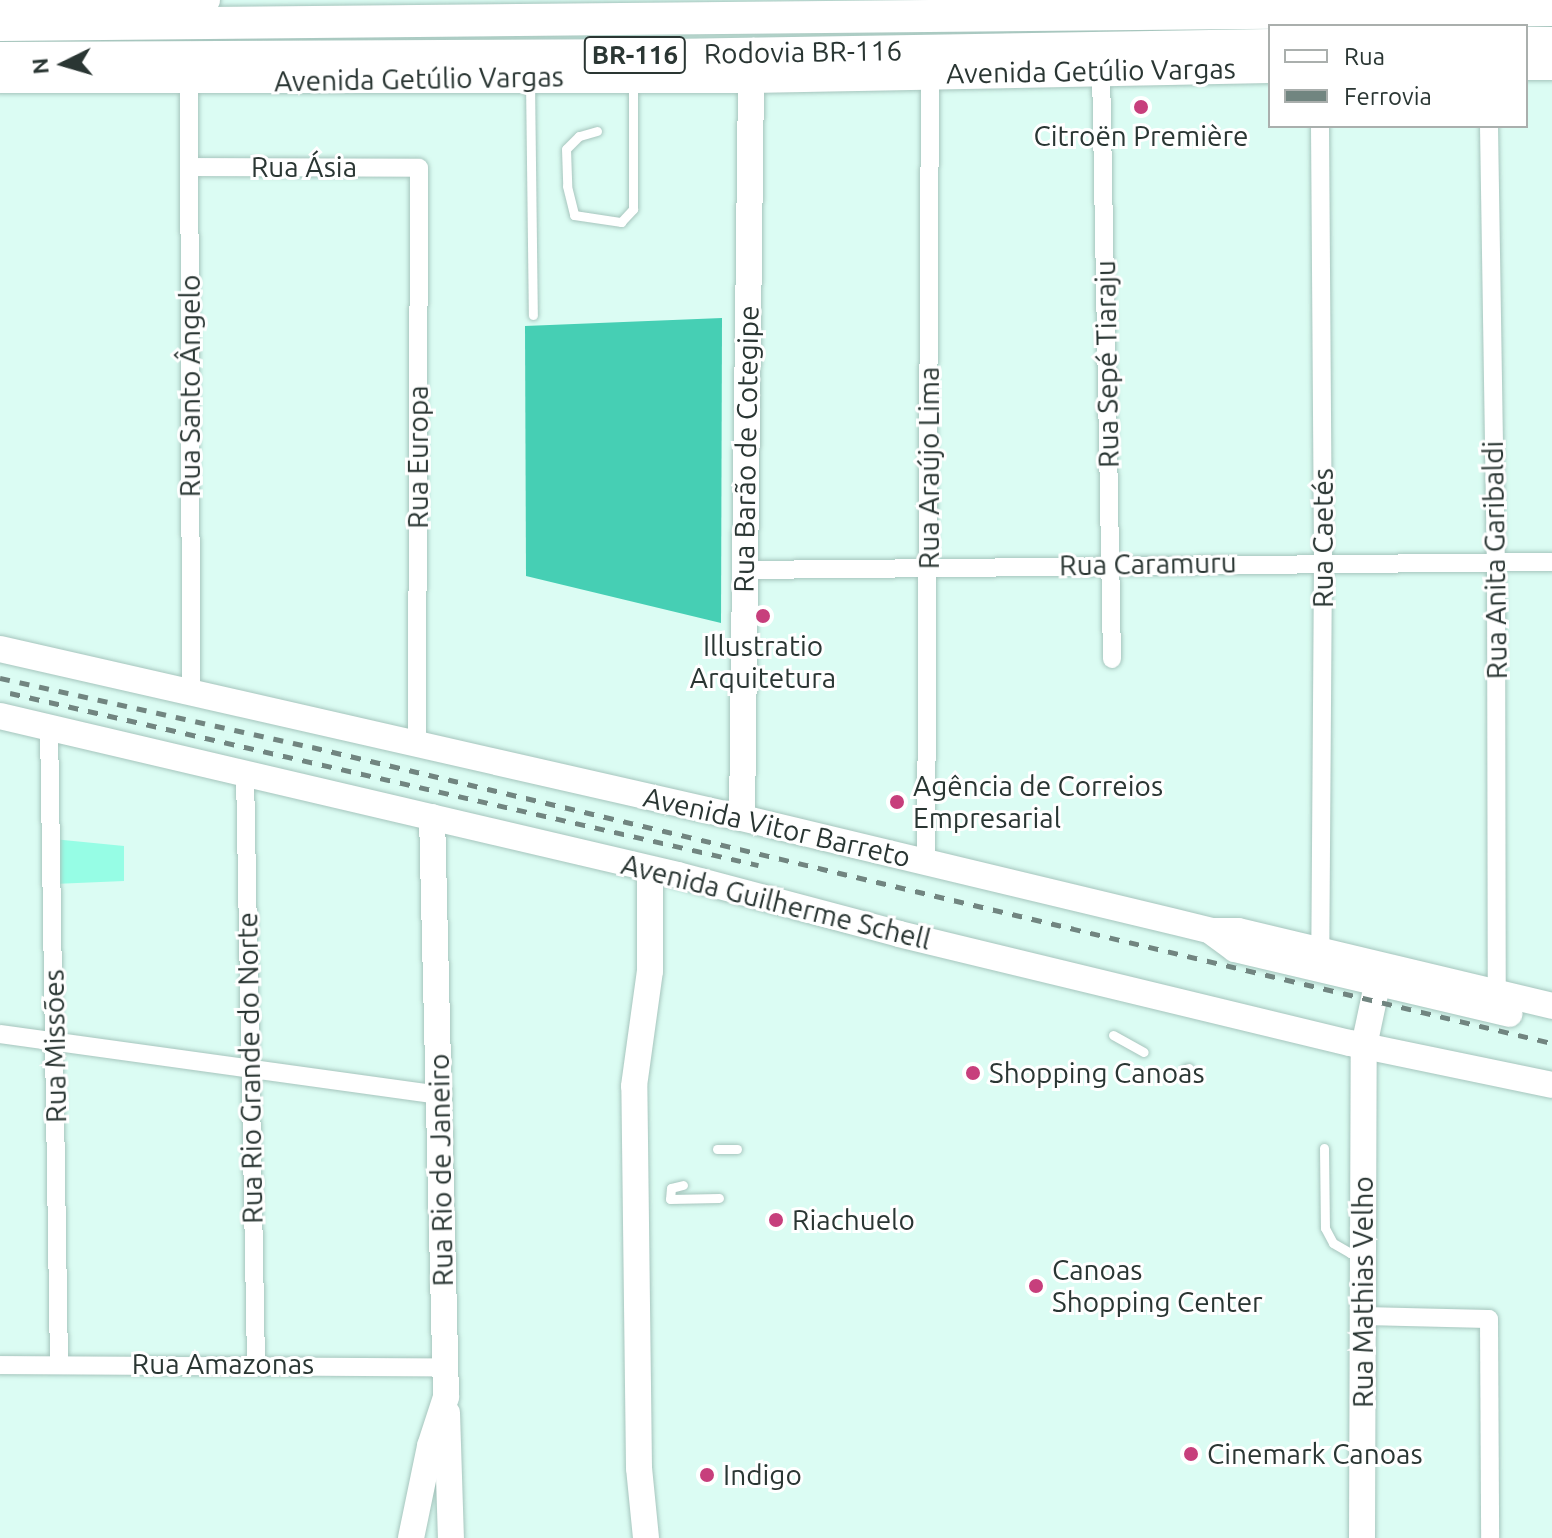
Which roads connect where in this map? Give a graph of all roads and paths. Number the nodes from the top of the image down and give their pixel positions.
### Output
1 (190, 0) edge
2 (206, 0) edge
3 (548, 0) edge
4 (0, 1) edge
5 (1552, 10) edge
6 (667, 19) junction
7 (0, 25) edge
8 (1528, 43) edge
9 (1552, 43) edge
10 (1268, 45) edge
11 (670, 55) junction
12 (0, 58) edge
13 (1528, 66) edge
14 (1552, 66) edge
15 (1268, 69) edge
16 (1101, 70) junction
17 (930, 74) junction
18 (535, 78) junction
19 (633, 78) junction
20 (0, 79) edge
21 (751, 79) junction
22 (189, 81) junction
23 (1320, 128) edge
24 (1489, 128) edge
25 (597, 131) dead end
26 (189, 167) junction
27 (419, 168) joint
28 (533, 315) dead end
29 (1496, 560) junction
30 (1323, 562) junction
31 (1552, 562) edge
32 (1111, 564) junction
33 (928, 566) junction
34 (745, 570) junction
35 (0, 649) edge
36 (1112, 659) dead end
37 (191, 691) junction
38 (0, 716) edge
39 (49, 727) junction
40 (417, 745) junction
41 (245, 773) junction
42 (432, 817) junction
43 (742, 818) junction
44 (926, 862) junction
45 (650, 869) junction
46 (1211, 931) junction
47 (1320, 949) junction
48 (1370, 983) junction
49 (1497, 993) junction
50 (1552, 1006) edge
51 (1552, 1023) edge
52 (0, 1034) edge
53 (1113, 1035) dead end
54 (55, 1042) junction
55 (1357, 1044) junction
56 (1144, 1052) dead end
57 (249, 1067) junction
58 (1552, 1085) edge
59 (440, 1095) junction
60 (1324, 1148) dead end
61 (717, 1149) dead end
62 (737, 1149) dead end
63 (683, 1185) dead end
64 (719, 1198) dead end
65 (1363, 1254) junction
66 (1363, 1316) junction
67 (256, 1363) junction
68 (59, 1364) junction
69 (0, 1365) edge
70 (445, 1367) junction
71 (446, 1397) junction
72 (450, 1493) junction
73 (414, 1528) edge
74 (451, 1538) edge
75 (646, 1538) edge
76 (1362, 1538) edge
77 (1490, 1538) edge

1 - 2 main road
1 - 4 main road
3 - 6 highway, BR-116
5 - 6 highway, Rodovia BR-116 / BR-116
6 - 7 highway, Rodovia BR-116 / BR-116
8 - 9 highway
10 - 11 highway, Rodovia BR-116 / BR-116
11 - 12 highway, Rodovia BR-116 / BR-116
11 - 18 highway, BR-116
13 - 14 main road
15 - 16 main road, Avenida Getúlio Vargas
16 - 17 main road, Avenida Getúlio Vargas
16 - 32 street, Rua Sepé Tiaraju
17 - 21 main road, Avenida Getúlio Vargas
17 - 33 street, Rua Araújo Lima
18 - 19 main road, Avenida Getúlio Vargas
18 - 22 main road, Avenida Getúlio Vargas
18 - 28 lane
19 - 21 main road, Avenida Getúlio Vargas
19 - 25 lane
20 - 22 main road, Avenida Getúlio Vargas
21 - 34 main road, Rua Barão de Cotegipe
22 - 26 street, Rua Santo Ângelo
23 - 30 street, Rua Caetés
24 - 29 street, Rua Anita Garibaldi
26 - 27 street, Rua Ásia
26 - 37 street, Rua Santo Ângelo
27 - 40 street, Rua Europa
29 - 30 street, Rua Caramuru
29 - 31 street, Rua Caramuru
29 - 49 street, Rua Anita Garibaldi
30 - 32 street, Rua Caramuru
30 - 47 street, Rua Caetés
32 - 33 street, Rua Caramuru
32 - 36 street, Rua Sepé Tiaraju
33 - 34 street, Rua Caramuru
33 - 44 street, Rua Araújo Lima
34 - 43 main road, Rua Barão de Cotegipe
35 - 37 main road, Avenida Vitor Barreto
37 - 40 main road, Avenida Vitor Barreto
38 - 39 main road, Avenida Guilherme Schell
39 - 41 main road, Avenida Guilherme Schell
39 - 54 street, Rua Missões
40 - 43 main road, Avenida Vitor Barreto
41 - 42 main road, Avenida Guilherme Schell
41 - 57 street, Rua Rio Grande do Norte
42 - 45 main road, Avenida Guilherme Schell
42 - 59 main road, Rua Rio de Janeiro
43 - 44 main road, Avenida Vitor Barreto
44 - 46 main road, Avenida Vitor Barreto
45 - 55 main road, Avenida Guilherme Schell
45 - 75 main road
46 - 47 main road, Avenida Vitor Barreto
46 - 48 main road
47 - 49 main road, Avenida Vitor Barreto
48 - 51 main road
48 - 55 main road, Rua Mathias Velho
49 - 50 main road, Avenida Vitor Barreto
52 - 54 street
53 - 56 lane
54 - 57 street
54 - 68 street, Rua Missões
55 - 58 main road, Avenida Guilherme Schell
55 - 65 main road, Rua Mathias Velho
57 - 59 street
57 - 67 street, Rua Rio Grande do Norte
59 - 70 main road, Rua Rio de Janeiro
60 - 65 lane
61 - 62 lane
63 - 64 lane
65 - 66 main road, Rua Mathias Velho
66 - 76 main road, Rua Mathias Velho
66 - 77 street
67 - 68 street, Rua Amazonas
67 - 70 street, Rua Amazonas
68 - 69 street, Rua Amazonas
70 - 71 main road, Rua Rio de Janeiro
71 - 72 main road
71 - 73 main road, Rua Rio de Janeiro
72 - 73 main road, Rua Rio de Janeiro
72 - 74 main road

